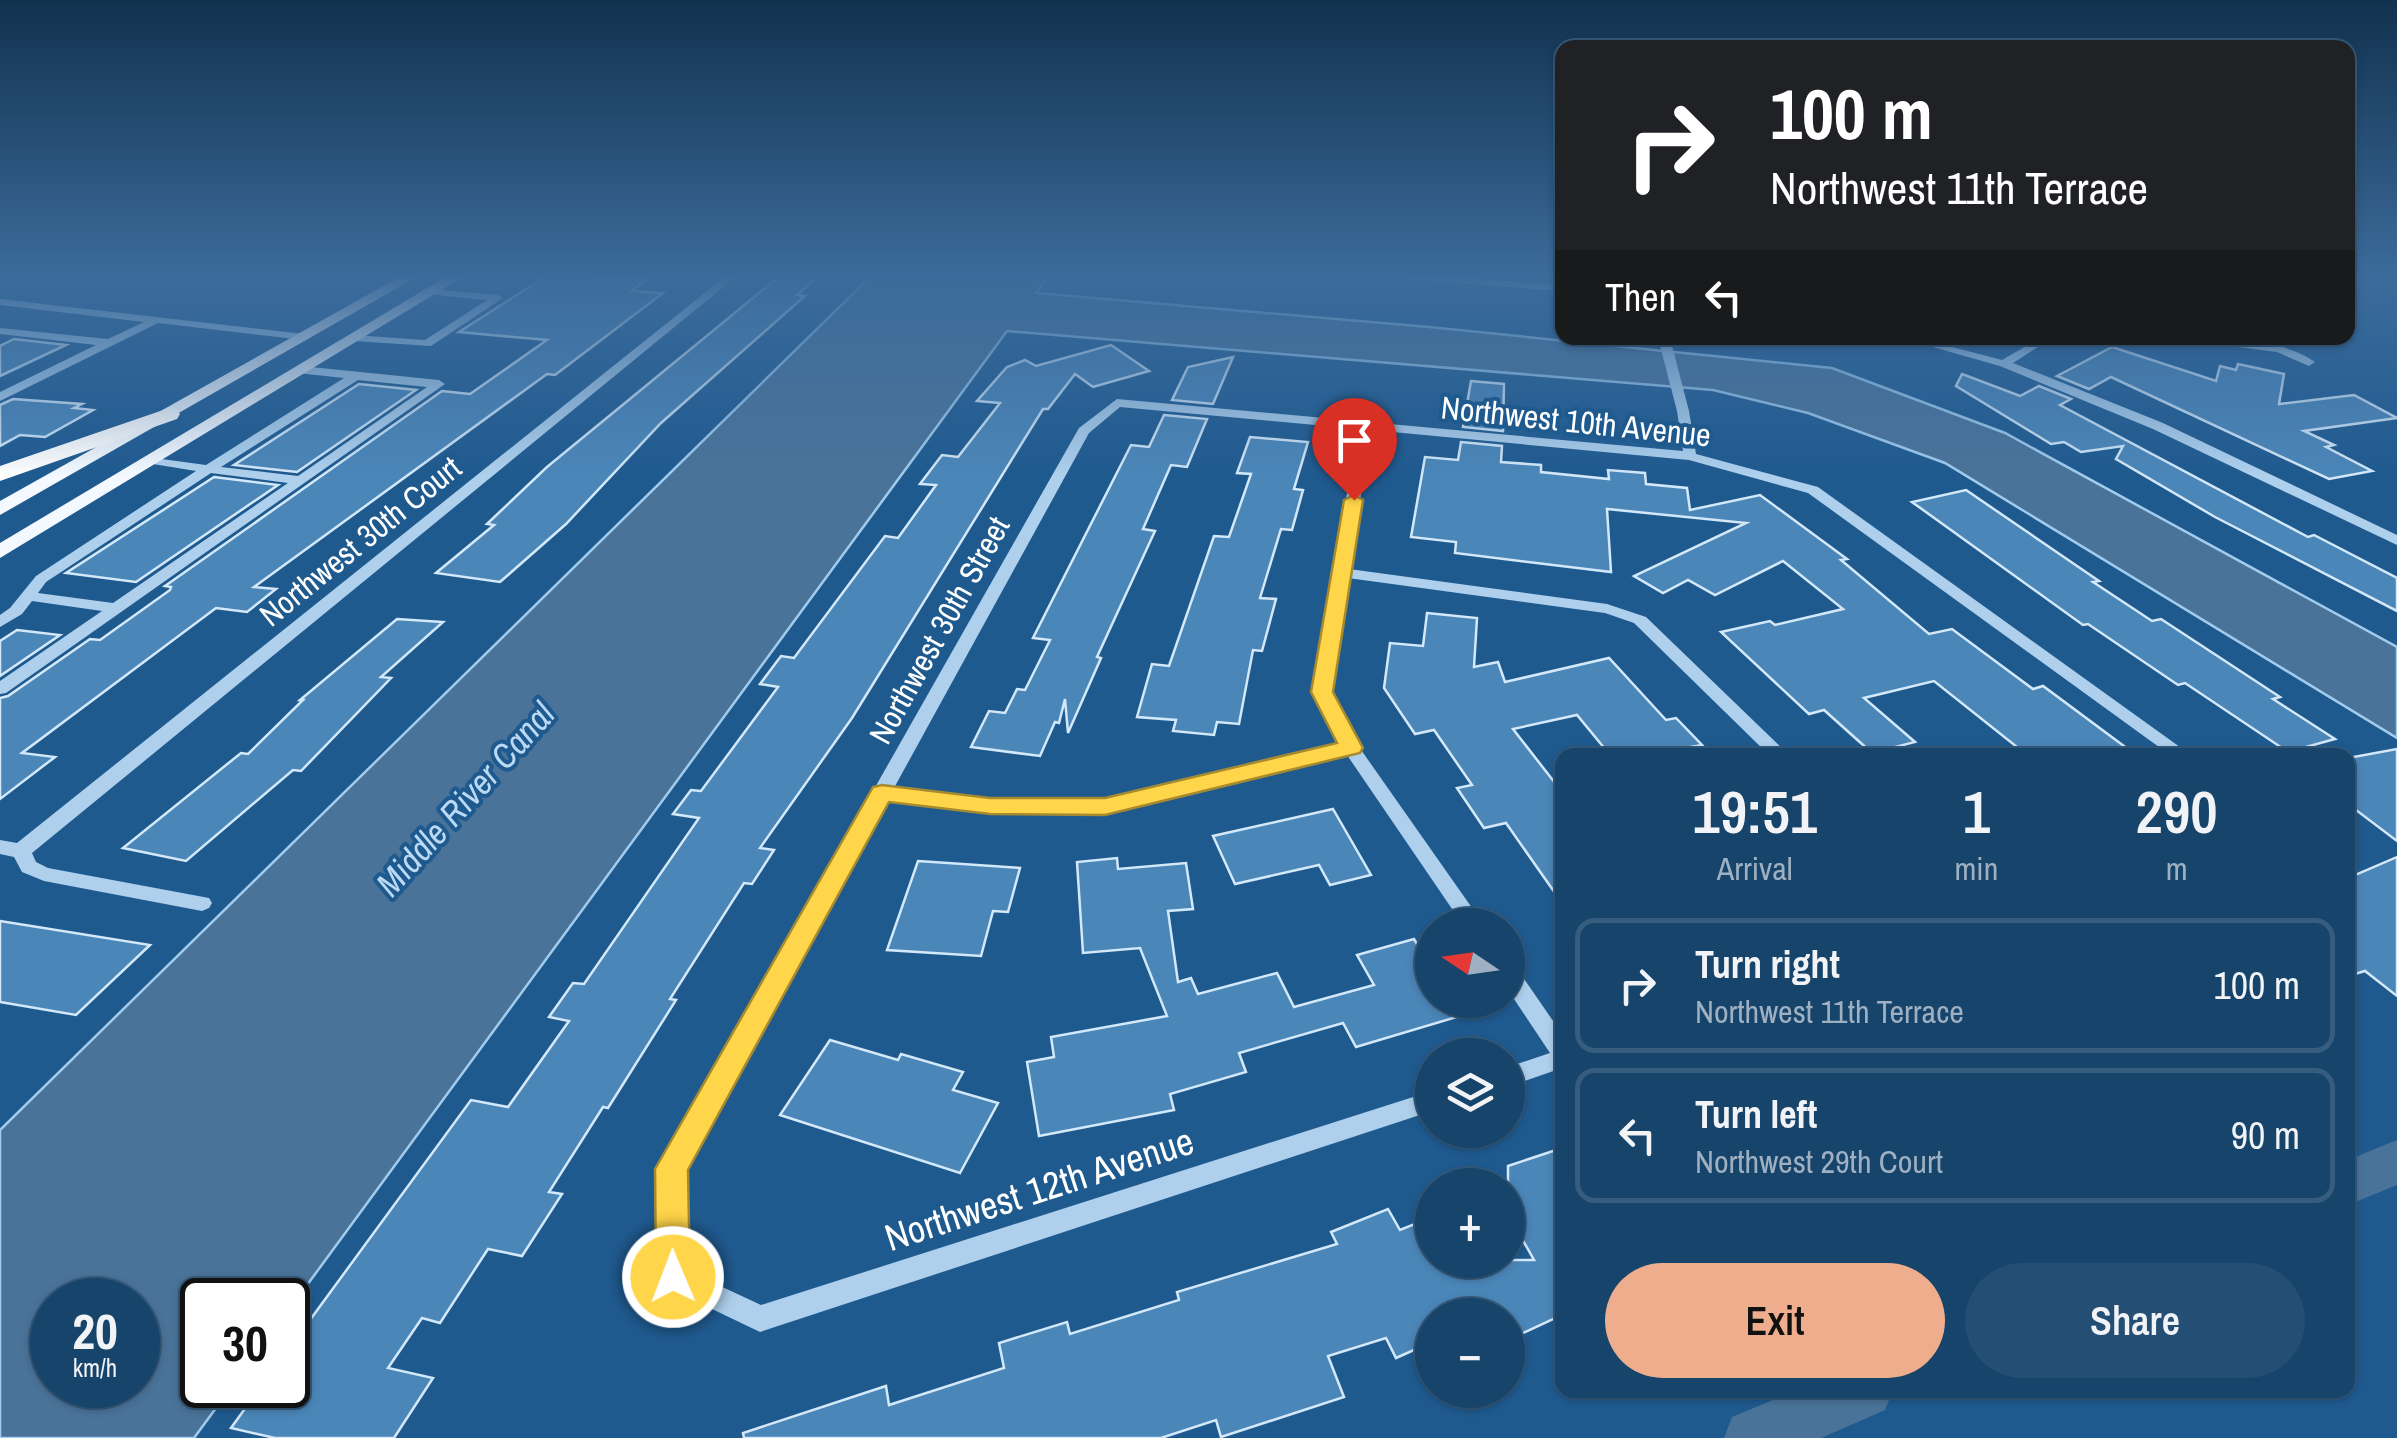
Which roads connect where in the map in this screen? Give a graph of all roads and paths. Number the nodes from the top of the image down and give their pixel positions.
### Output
1 (101, 342) edge
2 (295, 342) edge
3 (312, 342) edge
4 (347, 342) edge
5 (404, 342) edge
6 (430, 342) edge
7 (649, 342) edge
8 (110, 343) joint
9 (1666, 345) edge
10 (1933, 345) edge
11 (2035, 345) edge
12 (2247, 345) edge
13 (2309, 362) dead end
14 (2004, 364) junction
15 (301, 370) junction
16 (356, 376) junction
17 (0, 397) edge
18 (1117, 403) joint
19 (169, 414) junction
20 (1365, 426) junction
21 (1690, 456) junction
22 (152, 460) junction
23 (208, 469) junction
24 (0, 474) edge
25 (301, 480) junction
26 (0, 508) edge
27 (2397, 541) edge
28 (0, 552) edge
29 (1342, 574) junction
30 (29, 596) junction
31 (116, 608) junction
32 (0, 622) edge
33 (0, 689) edge
34 (1351, 748) junction
35 (1773, 748) edge
36 (2172, 748) edge
37 (882, 793) junction
38 (11, 849) edge
39 (202, 903) dead end
40 (1462, 908) edge
41 (1525, 999) edge
42 (1555, 1045) edge
43 (1555, 1059) edge
44 (1525, 1070) edge
45 (1415, 1107) edge
46 (673, 1277) joint

1 - 8 street
2 - 19 main road
3 - 15 main road
4 - 15 main road
5 - 6 street
7 - 38 street, Northwest 30th Court
8 - 17 street
9 - 21 street
10 - 14 street
11 - 14 street
12 - 13 street
14 - 27 street
15 - 16 street
15 - 22 main road
16 - 23 street
16 - 25 street
18 - 20 street, Northwest 10th Avenue
18 - 37 street, Northwest 30th Street
19 - 24 highway
19 - 26 main road
20 - 21 street, Northwest 10th Avenue
20 - 29 street
21 - 36 street, Northwest 10th Avenue
22 - 23 street
22 - 28 main road
23 - 25 street
23 - 30 street
25 - 31 street
29 - 34 street
29 - 35 street
30 - 31 street
30 - 32 street
31 - 33 street
34 - 37 street
34 - 40 street
37 - 46 street, Northwest 30th Street
38 - 39 street
41 - 42 street
43 - 44 street
45 - 46 street, Northwest 12th Avenue

